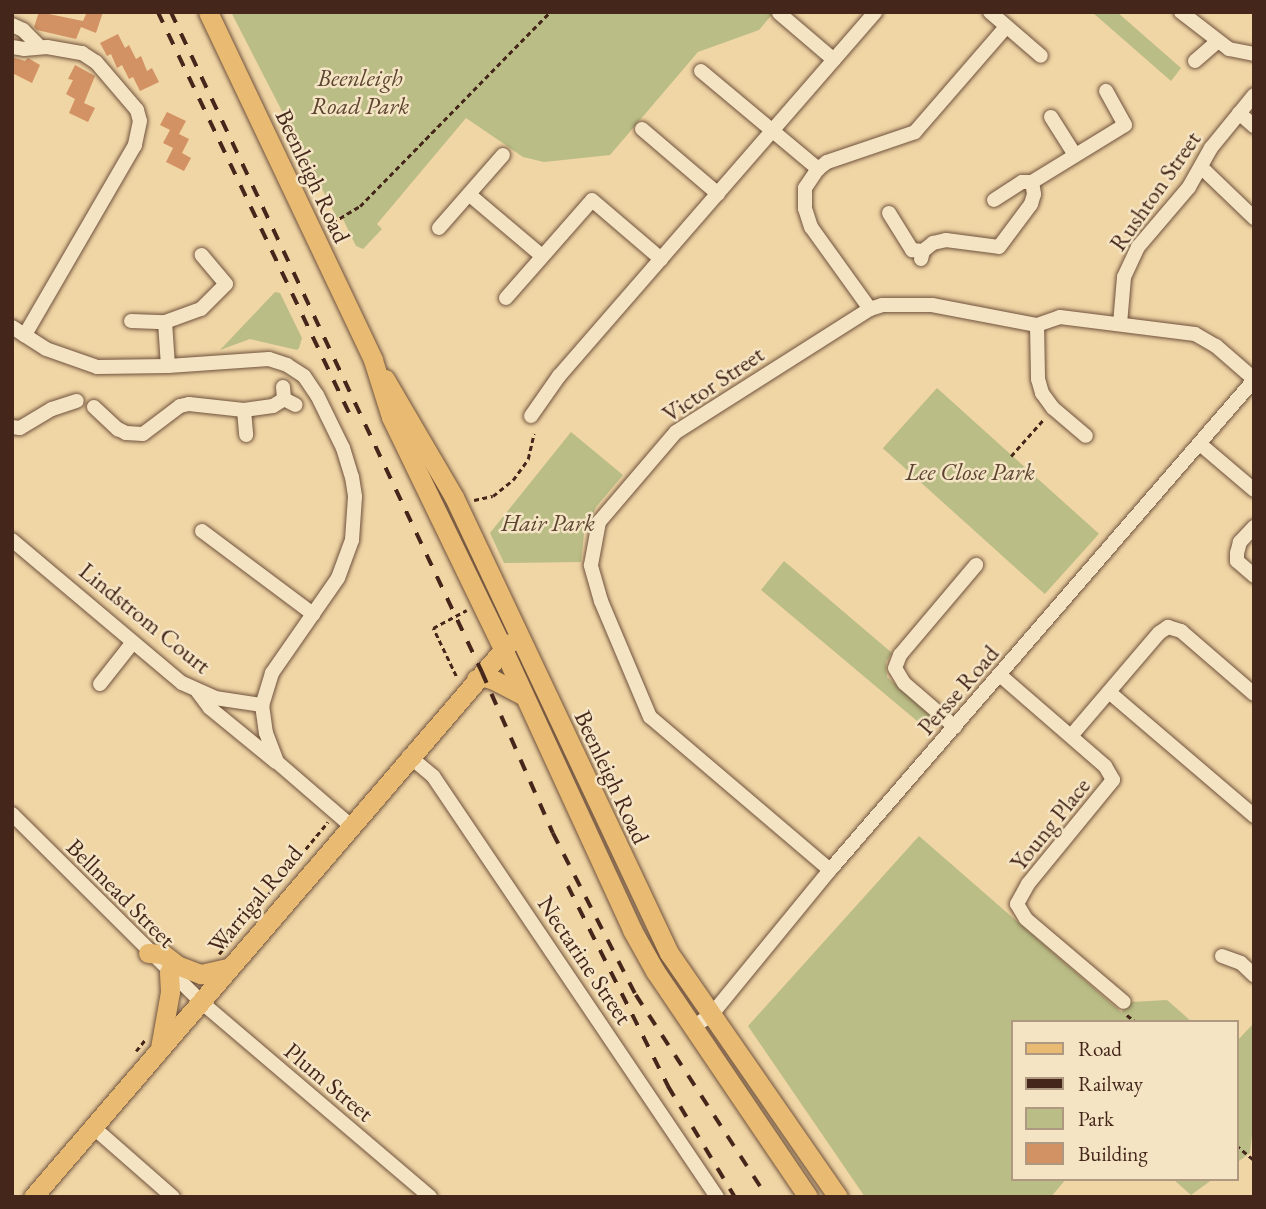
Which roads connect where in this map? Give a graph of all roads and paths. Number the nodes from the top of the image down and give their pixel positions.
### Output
1 (208, 12) edge
2 (551, 12) edge
3 (875, 12) edge
4 (990, 12) edge
5 (1181, 12) edge
6 (779, 13) edge
7 (12, 25) edge
8 (1006, 27) junction
9 (1217, 41) junction
10 (12, 47) edge
11 (40, 47) junction
12 (1254, 54) edge
13 (1041, 56) dead end
14 (834, 60) junction
15 (1195, 61) dead end
16 (701, 71) dead end
17 (1106, 91) dead end
18 (1254, 95) edge
19 (1239, 113) junction
20 (1051, 117) dead end
21 (1254, 125) edge
22 (642, 129) dead end
23 (773, 131) junction
24 (503, 155) dead end
25 (1075, 155) junction
26 (1201, 167) junction
27 (818, 169) junction
28 (1032, 182) junction
29 (718, 194) junction
30 (471, 196) junction
31 (994, 200) dead end
32 (889, 213) dead end
33 (1254, 218) edge
34 (338, 220) dead end
35 (439, 228) dead end
36 (202, 255) dead end
37 (542, 256) junction
38 (662, 259) junction
39 (506, 298) dead end
40 (870, 309) junction
41 (131, 321) dead end
42 (165, 322) junction
43 (1120, 324) junction
44 (1037, 325) junction
45 (12, 327) edge
46 (25, 335) junction
47 (373, 360) junction
48 (168, 366) junction
49 (1254, 379) edge
50 (288, 397) dead end
51 (77, 401) dead end
52 (94, 407) dead end
53 (1053, 408) junction
54 (244, 410) junction
55 (531, 416) dead end
56 (12, 427) edge
57 (534, 434) dead end
58 (246, 435) dead end
59 (1086, 436) dead end
60 (1200, 444) junction
61 (1011, 456) dead end
62 (1254, 490) edge
63 (470, 501) dead end
64 (1254, 527) edge
65 (202, 531) dead end
66 (12, 540) edge
67 (976, 565) dead end
68 (1254, 576) edge
69 (468, 610) dead end
70 (313, 614) junction
71 (517, 635) junction
72 (133, 642) junction
73 (503, 649) junction
74 (1001, 676) junction
75 (466, 678) junction
76 (100, 684) dead end
77 (198, 692) junction
78 (1109, 692) junction
79 (1254, 694) edge
80 (524, 696) junction
81 (262, 705) junction
82 (955, 727) junction
83 (1071, 736) junction
84 (409, 755) junction
85 (277, 762) junction
86 (12, 814) edge
87 (1254, 816) edge
88 (328, 822) dead end
89 (350, 825) junction
90 (830, 870) junction
91 (148, 953) junction
92 (1222, 956) dead end
93 (219, 966) junction
94 (169, 972) junction
95 (1254, 975) edge
96 (200, 1001) junction
97 (1124, 1002) dead end
98 (712, 1014) junction
99 (693, 1027) junction
100 (155, 1041) junction
101 (130, 1058) dead end
102 (93, 1127) junction
103 (1238, 1147) edge
104 (1254, 1160) edge
105 (33, 1197) edge
106 (173, 1197) edge
107 (430, 1197) edge
108 (717, 1197) edge
109 (808, 1197) edge
110 (838, 1197) edge

1 - 47 main road, Beenleigh Road
2 - 34 path
3 - 14 street
4 - 8 street
5 - 9 street
6 - 14 street
7 - 11 street
8 - 13 street
8 - 27 street
9 - 12 street
9 - 15 street
10 - 11 street
11 - 46 street
14 - 23 street
16 - 23 street
17 - 25 street
18 - 19 street, Rushton Street
19 - 21 street
19 - 26 street, Rushton Street
20 - 25 street
22 - 29 street
23 - 27 street
23 - 29 street
24 - 30 street
25 - 28 street
26 - 33 street
26 - 43 street, Rushton Street
27 - 40 street
28 - 31 street
28 - 32 street
29 - 38 street
30 - 35 street
30 - 37 street
36 - 42 street
37 - 38 street
37 - 39 street
38 - 55 street
40 - 44 street, Victor Street
40 - 90 street, Victor Street
41 - 42 street
42 - 48 street
43 - 44 street, Victor Street
43 - 49 street, Victor Street
44 - 53 street
45 - 46 street
46 - 48 street
47 - 71 main road, Beenleigh Road
47 - 73 main road, Beenleigh Road
48 - 70 street
49 - 60 street, Persse Road
50 - 54 street
51 - 56 street
52 - 54 street
53 - 59 street
53 - 61 path
54 - 58 street
57 - 63 path
60 - 62 street
60 - 74 street, Persse Road
64 - 68 street
65 - 70 street
66 - 72 street, Lindstrom Court
67 - 82 street
69 - 75 path
70 - 81 street
71 - 73 main road, Warrigal Road
71 - 98 main road, Beenleigh Road
72 - 76 street
72 - 77 street, Lindstrom Court
73 - 75 main road, Warrigal Road
73 - 80 main road, Beenleigh Road
74 - 82 street, Persse Road
74 - 83 street, Young Place
75 - 80 main road
75 - 84 main road, Warrigal Road
77 - 81 street, Lindstrom Court
77 - 85 street
78 - 79 street
78 - 83 street
78 - 87 street
80 - 99 main road, Beenleigh Road
81 - 85 street
82 - 90 street, Persse Road
83 - 97 street, Young Place
84 - 89 main road, Warrigal Road
84 - 108 street, Nectarine Street
85 - 89 street
86 - 91 street, Bellmead Street
88 - 93 path
89 - 93 main road, Warrigal Road
90 - 98 street, Persse Road
91 - 93 main road
91 - 94 street, Bellmead Street
92 - 95 street
93 - 96 main road, Warrigal Road
94 - 96 street, Bellmead Street
94 - 100 main road
96 - 100 main road, Warrigal Road
96 - 107 street, Plum Street
98 - 99 street, Persse Road
98 - 110 main road, Beenleigh Road
99 - 109 main road, Beenleigh Road
100 - 101 path
100 - 102 main road, Warrigal Road
102 - 105 main road, Warrigal Road
102 - 106 street
103 - 104 path

